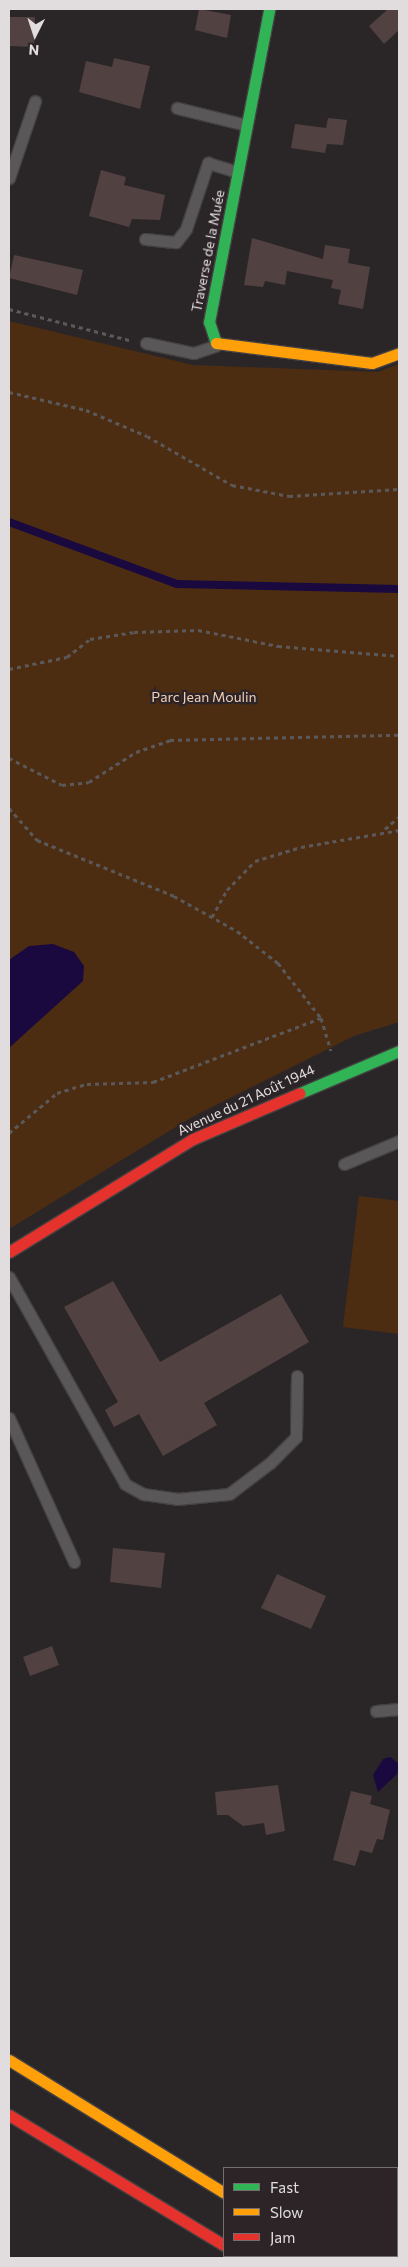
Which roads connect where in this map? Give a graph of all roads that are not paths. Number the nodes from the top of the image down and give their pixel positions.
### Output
1 (268, 9) edge
2 (35, 101) dead end
3 (177, 108) dead end
4 (246, 125) junction
5 (238, 172) junction
6 (9, 178) edge
7 (145, 239) dead end
8 (146, 343) road end
9 (217, 345) junction
10 (399, 353) edge
11 (399, 1051) edge
12 (399, 1141) edge
13 (344, 1164) dead end
14 (9, 1252) edge
15 (9, 1277) edge
16 (297, 1376) dead end
17 (9, 1418) edge
18 (74, 1562) dead end
19 (399, 1709) edge
20 (376, 1711) dead end
21 (9, 2060) edge
22 (9, 2115) edge
23 (223, 2192) edge
24 (223, 2245) edge

1 - 4 main road, Traverse de la Muée
2 - 6 lane
3 - 4 lane
4 - 5 main road, Traverse de la Muée
5 - 7 lane
5 - 9 main road, Traverse de la Muée
8 - 9 lane
9 - 10 main road
11 - 14 main road, Avenue du 21 Août 1944
12 - 13 lane
15 - 16 lane
17 - 18 lane
19 - 20 lane
21 - 23 main road
22 - 24 main road

